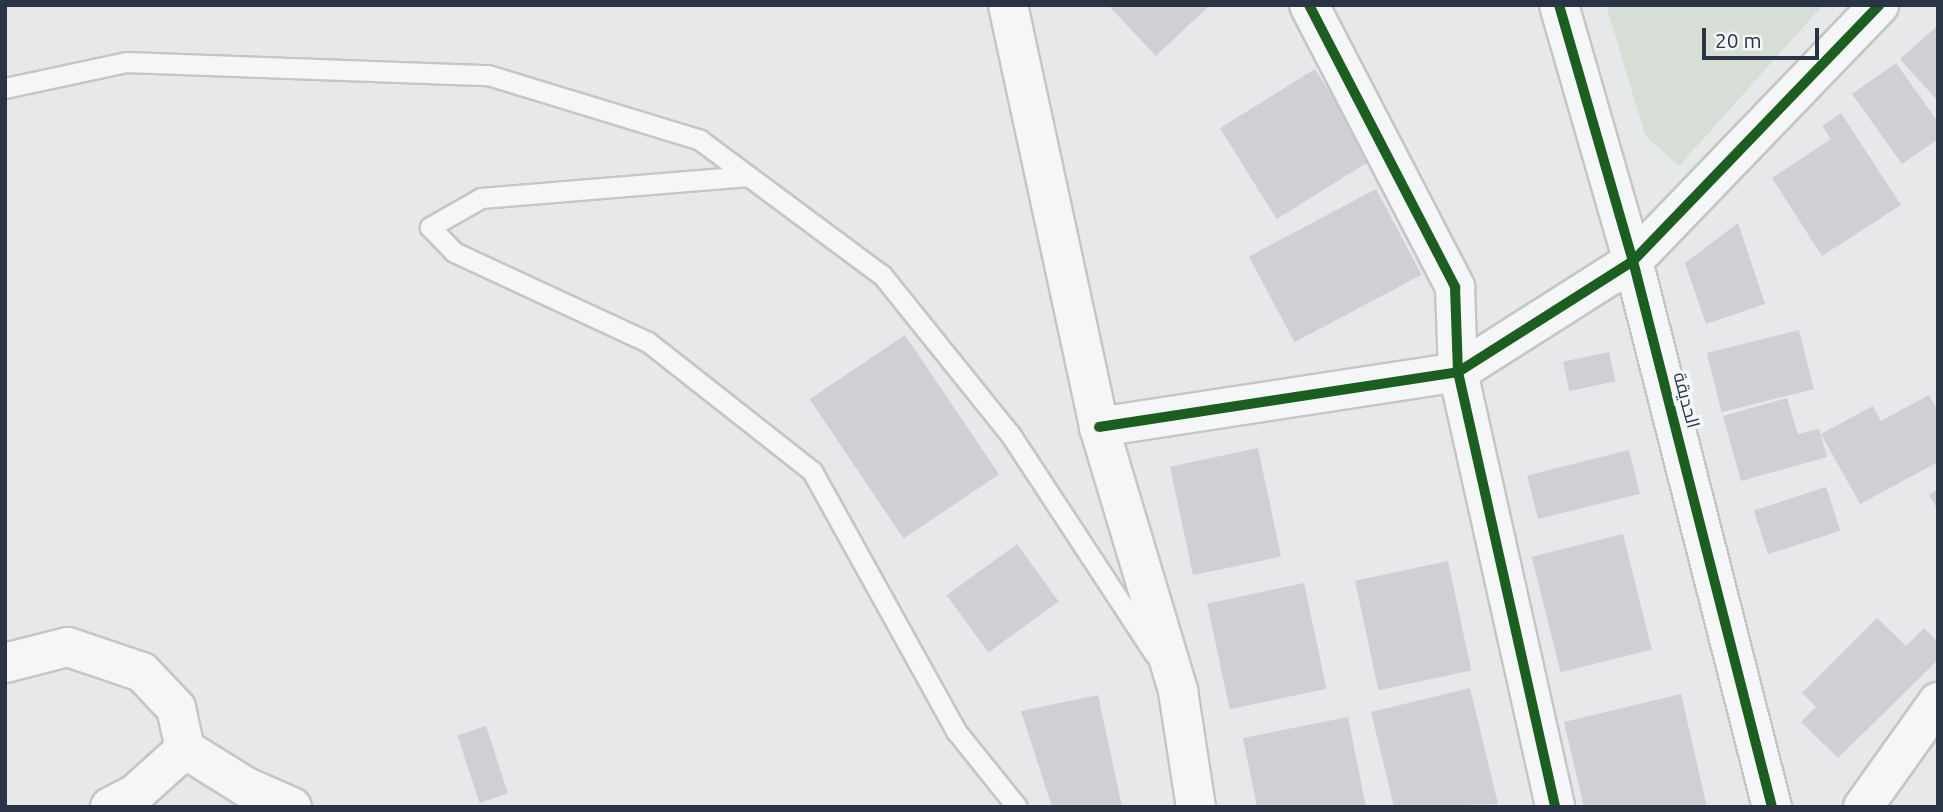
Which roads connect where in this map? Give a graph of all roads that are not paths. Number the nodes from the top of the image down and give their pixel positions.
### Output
1 (1008, 5) edge
2 (1309, 5) edge
3 (1559, 5) edge
4 (1879, 5) edge
5 (5, 88) edge
6 (748, 176) junction
7 (1633, 261) junction
8 (1458, 372) junction
9 (1099, 427) junction
10 (5, 663) edge
11 (1178, 691) junction
12 (1938, 702) edge
13 (185, 749) junction
14 (110, 807) edge
15 (292, 807) edge
16 (1017, 807) edge
17 (1196, 807) edge
18 (1555, 807) edge
19 (1772, 807) edge
20 (1863, 807) edge

1 - 9 street
2 - 8 street
3 - 7 street, الحديقة
4 - 7 street
5 - 6 lane
6 - 11 lane
6 - 16 lane
7 - 8 street
7 - 19 street, الحديقة
8 - 9 street
8 - 18 street
9 - 11 street
10 - 13 street
11 - 17 street
12 - 20 street
13 - 14 street
13 - 15 street

